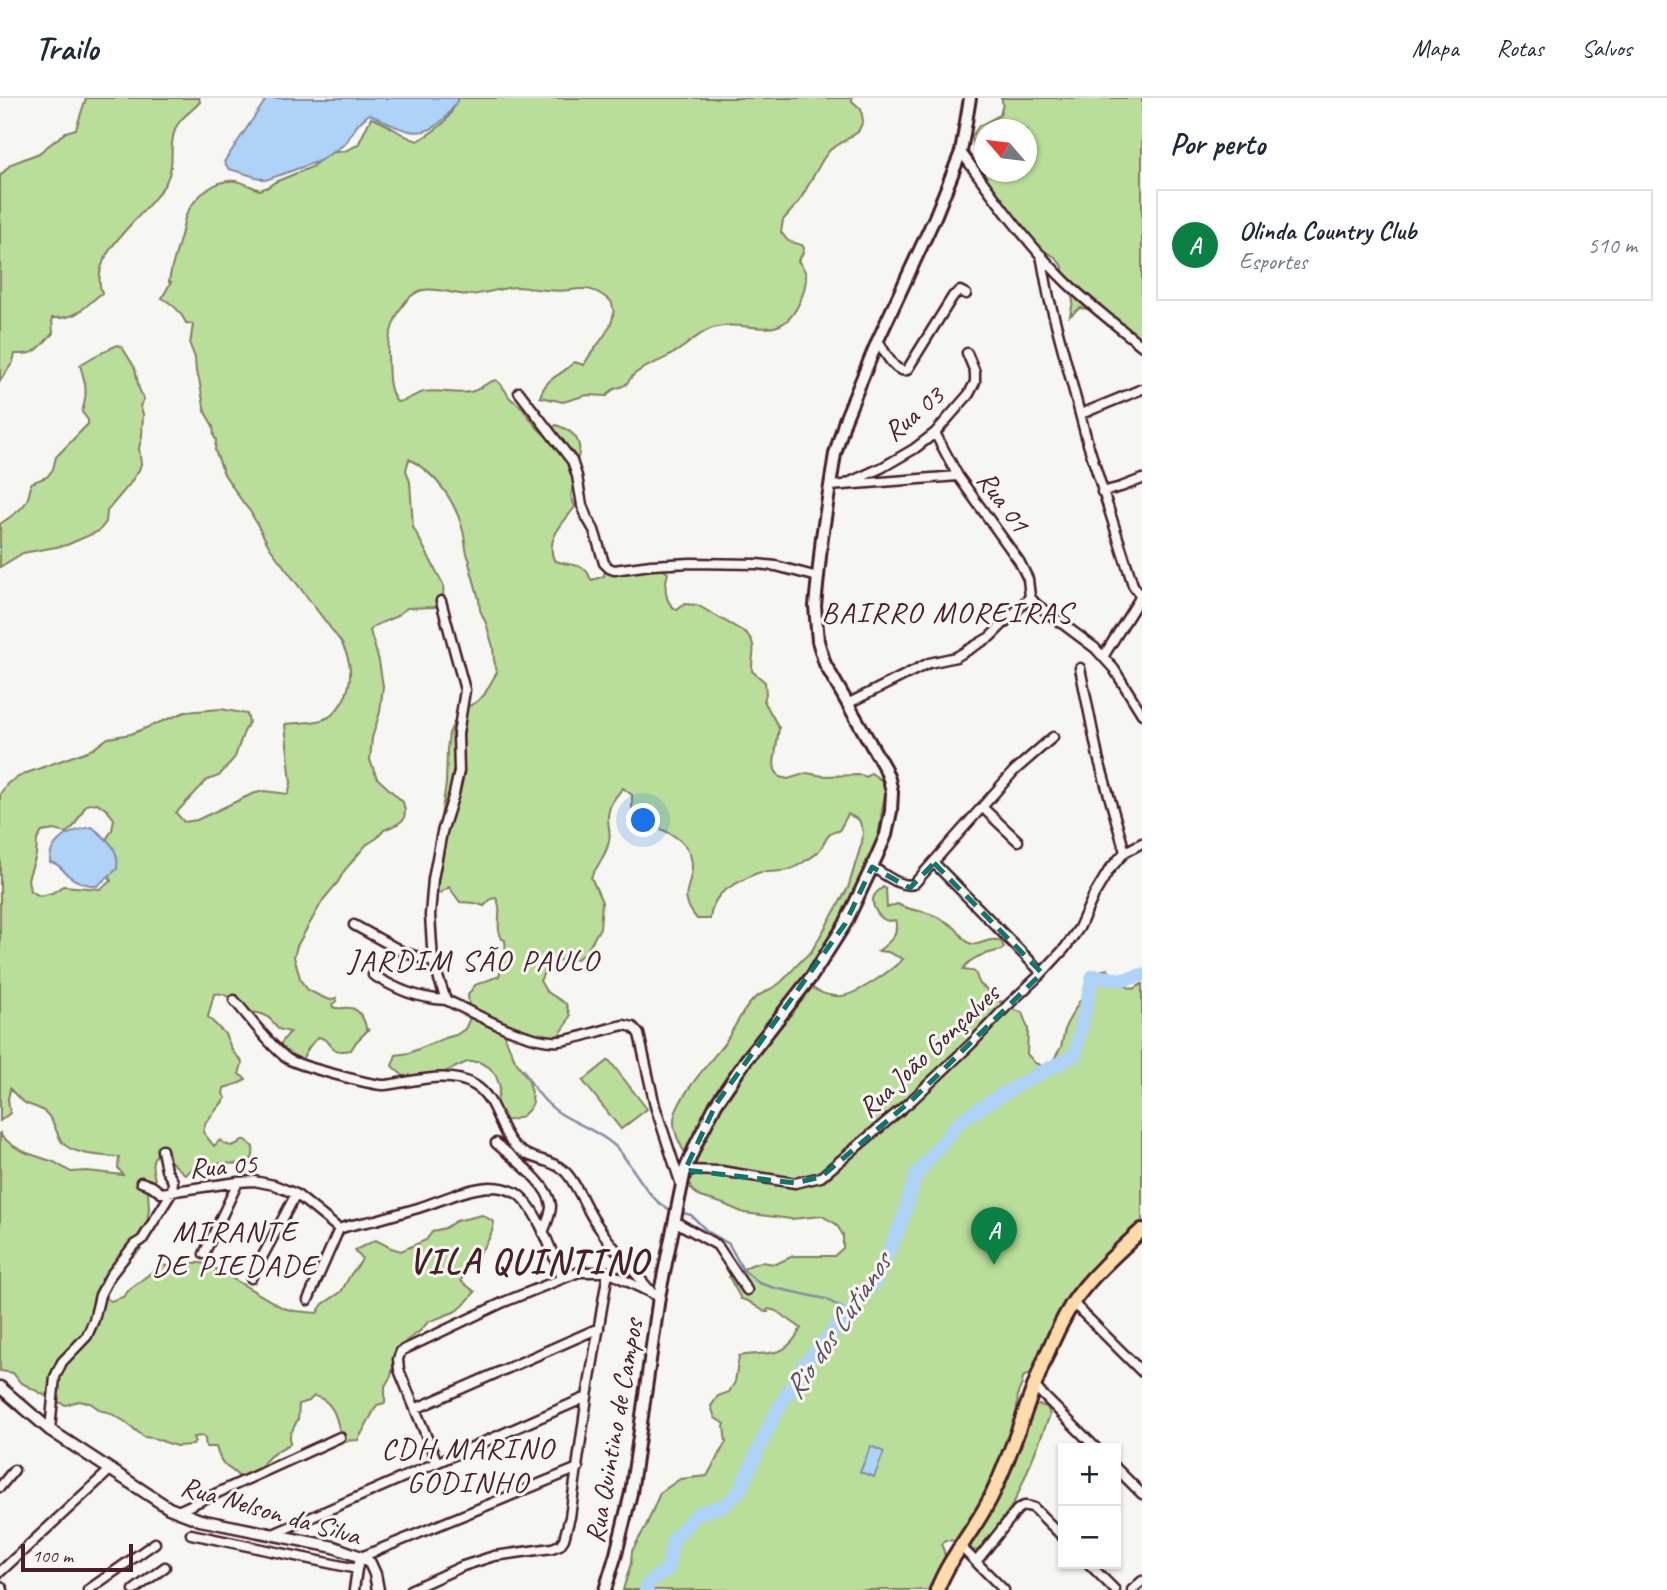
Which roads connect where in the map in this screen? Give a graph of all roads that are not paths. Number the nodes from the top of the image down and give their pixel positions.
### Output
1 (970, 98) edge
2 (961, 152) junction
3 (1041, 255) junction
4 (966, 295) dead end
5 (878, 340) junction
6 (1142, 346) edge
7 (967, 353) dead end
8 (1142, 389) edge
9 (519, 392) dead end
10 (1081, 414) junction
11 (934, 433) junction
12 (958, 477) junction
13 (1142, 479) edge
14 (846, 484) junction
15 (830, 486) junction
16 (1102, 492) junction
17 (818, 577) junction
18 (1030, 597) junction
19 (1141, 597) edge
20 (441, 601) dead end
21 (1103, 657) junction
22 (1080, 668) dead end
23 (848, 704) junction
24 (1142, 715) edge
25 (1053, 737) dead end
26 (982, 807) junction
27 (1018, 841) dead end
28 (1142, 844) edge
29 (1125, 852) junction
30 (934, 863) junction
31 (873, 867) junction
32 (354, 925) dead end
33 (433, 962) junction
34 (1042, 973) junction
35 (373, 975) dead end
36 (234, 1000) dead end
37 (446, 1000) junction
38 (496, 1143) dead end
39 (162, 1150) dead end
40 (685, 1170) junction
41 (141, 1182) dead end
42 (238, 1182) junction
43 (681, 1185) junction
44 (172, 1192) junction
45 (296, 1195) junction
46 (674, 1220) junction
47 (339, 1229) junction
48 (1142, 1230) edge
49 (543, 1233) junction
50 (204, 1254) dead end
51 (608, 1272) junction
52 (251, 1278) dead end
53 (562, 1278) junction
54 (747, 1290) dead end
55 (656, 1295) junction
56 (308, 1300) dead end
57 (1073, 1303) junction
58 (598, 1328) junction
59 (1142, 1373) edge
60 (0, 1387) edge
61 (1035, 1387) junction
62 (587, 1397) junction
63 (415, 1409) junction
64 (50, 1430) junction
65 (340, 1437) dead end
66 (1091, 1443) edge
67 (437, 1462) junction
68 (578, 1468) junction
69 (14, 1470) dead end
70 (110, 1470) junction
71 (1121, 1473) edge
72 (0, 1487) edge
73 (1142, 1494) edge
74 (178, 1511) junction
75 (1058, 1533) edge
76 (191, 1534) dead end
77 (271, 1535) junction
78 (155, 1543) dead end
79 (960, 1546) junction
80 (362, 1557) junction
81 (976, 1562) junction
82 (166, 1567) dead end
83 (357, 1569) junction
84 (1094, 1569) edge
85 (0, 1572) edge
86 (1142, 1581) edge
87 (88, 1590) edge
88 (134, 1590) edge
89 (354, 1590) edge
90 (378, 1590) edge
91 (410, 1590) edge
92 (605, 1590) edge
93 (937, 1590) edge
94 (1004, 1590) edge
95 (1115, 1590) edge
96 (1132, 1590) edge

1 - 2 main road, Rua Quintino de Campos
2 - 3 street
2 - 5 main road, Rua Quintino de Campos
3 - 6 street
3 - 10 street
4 - 5 street
5 - 15 main road, Rua Quintino de Campos
7 - 11 street, Rua 03
8 - 10 street
9 - 17 street
10 - 16 street
11 - 12 street, Rua 01
11 - 14 street, Rua 03
12 - 14 street
12 - 18 street, Rua 01
13 - 16 street
14 - 15 street
15 - 17 main road, Rua Quintino de Campos
16 - 19 street
17 - 23 main road, Rua Quintino de Campos
18 - 21 street
18 - 23 street
19 - 21 street
20 - 33 street
21 - 24 street
22 - 29 street
23 - 31 main road, Rua Quintino de Campos
25 - 26 street
26 - 27 street
26 - 30 street
28 - 29 street, Rua João Gonçalves
29 - 34 street, Rua João Gonçalves
30 - 31 street
30 - 34 street
31 - 40 main road, Rua Quintino de Campos
32 - 33 street
33 - 37 street
34 - 40 street, Rua João Gonçalves
35 - 37 street
36 - 55 street
37 - 43 street
38 - 49 street
39 - 44 street
40 - 43 main road, Rua Quintino de Campos
41 - 44 street, Rua 05
42 - 44 street, Rua 05
42 - 45 street, Rua 05
42 - 50 street
43 - 46 main road, Rua Quintino de Campos
44 - 64 street
45 - 47 street, Rua 05
45 - 52 street
46 - 54 street
46 - 55 main road, Rua Quintino de Campos
47 - 49 street
47 - 56 street
48 - 57 main road
49 - 53 street
51 - 53 street
51 - 55 street
51 - 58 street
53 - 63 street
55 - 92 main road, Rua Quintino de Campos
57 - 59 street
57 - 61 main road
58 - 62 street
58 - 63 street
60 - 64 street, Rua Nelson da Silva
61 - 66 street
61 - 79 main road
62 - 67 street
62 - 68 street
63 - 67 street
64 - 70 street, Rua Nelson da Silva
65 - 74 street
67 - 77 street
68 - 80 street
68 - 91 street
69 - 72 street
70 - 74 street, Rua Nelson da Silva
70 - 85 street
71 - 73 street
74 - 77 street, Rua Nelson da Silva
75 - 81 street
76 - 83 street
77 - 80 street, Rua Nelson da Silva
78 - 87 street
79 - 81 street
79 - 93 main road
80 - 83 street
80 - 90 street, Rua Nelson da Silva
81 - 94 street
82 - 88 street
83 - 89 street
84 - 95 street
86 - 96 street

